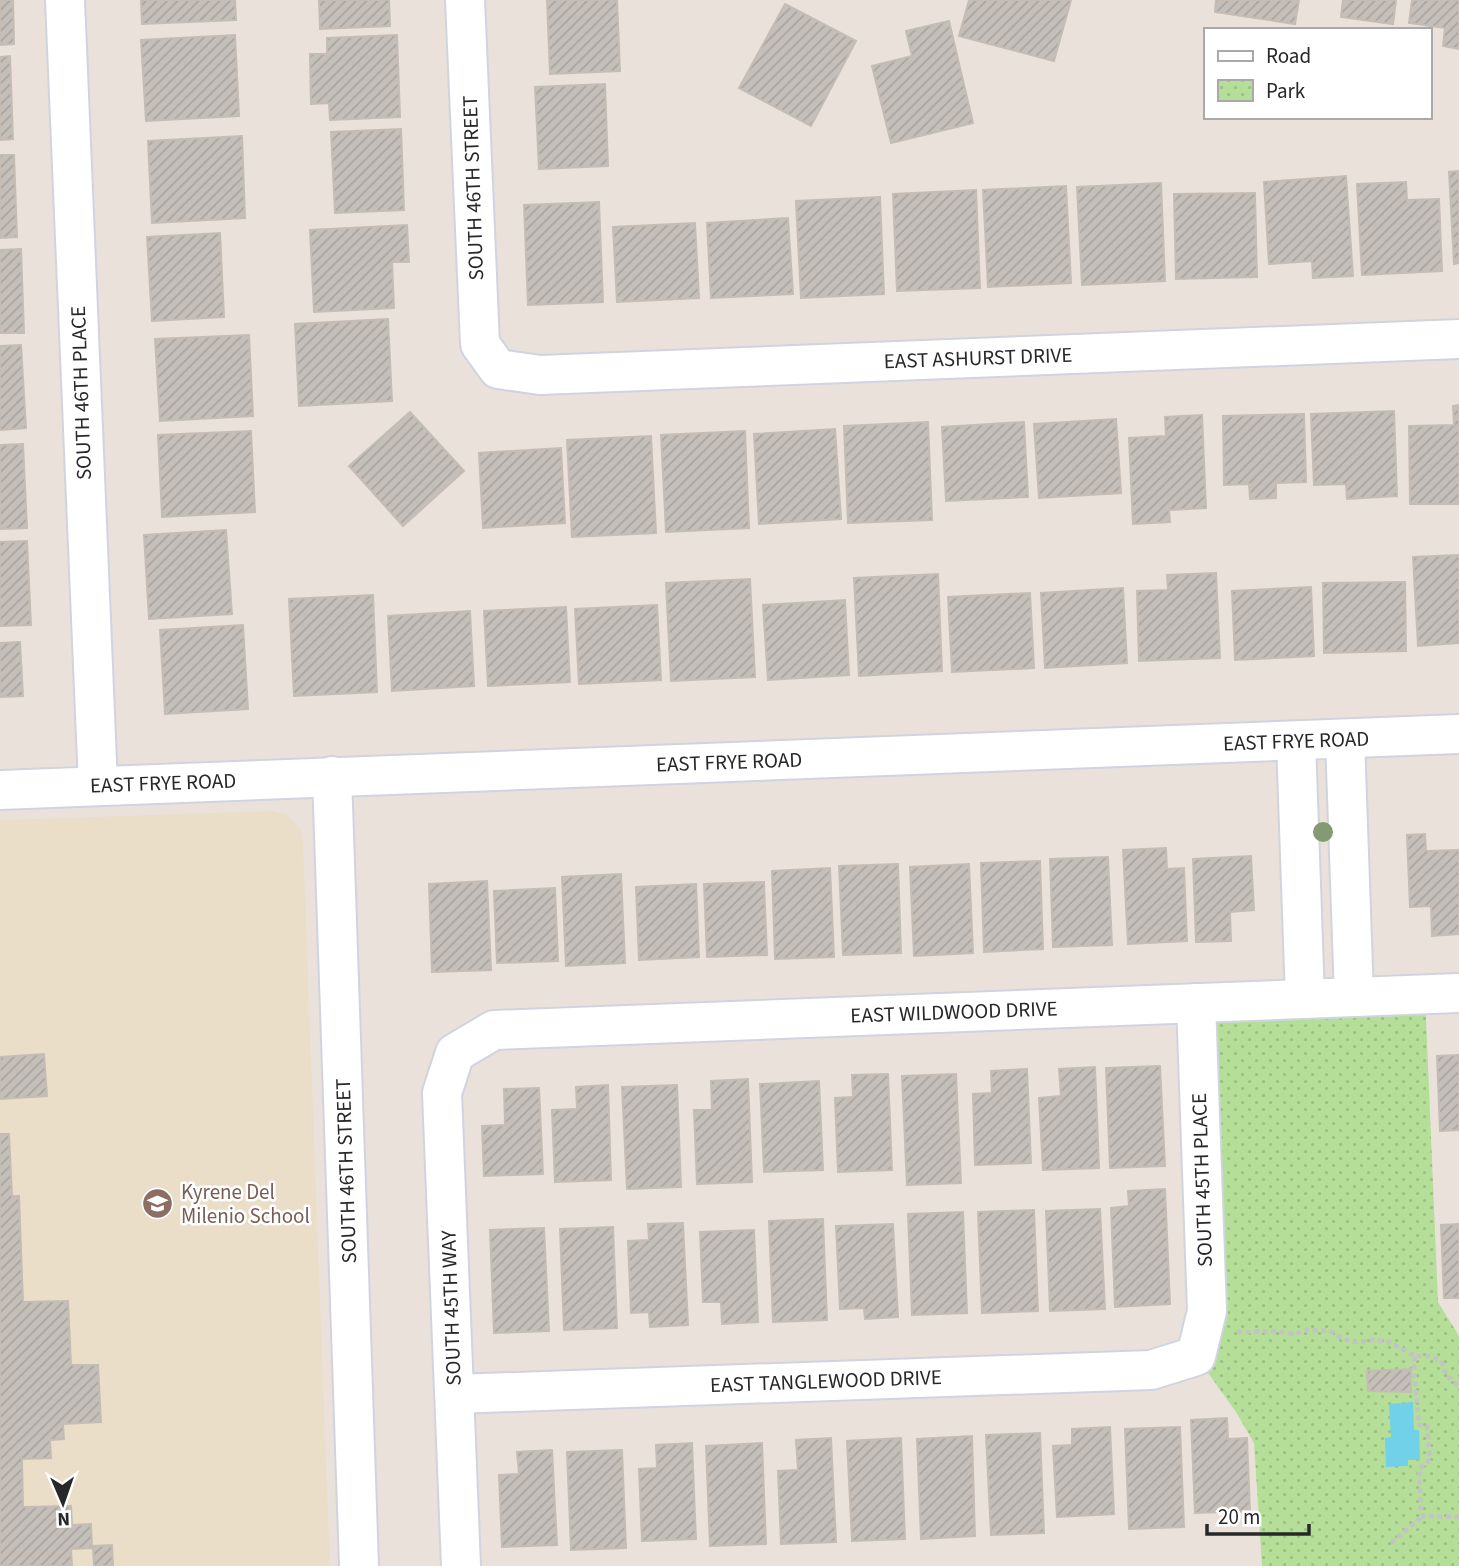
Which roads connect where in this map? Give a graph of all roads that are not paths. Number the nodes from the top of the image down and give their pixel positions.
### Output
1 (65, 0) edge
2 (465, 0) edge
3 (1459, 339) edge
4 (498, 369) joint
5 (1459, 734) edge
6 (1345, 739) junction
7 (1296, 741) junction
8 (332, 776) junction
9 (98, 785) junction
10 (0, 790) edge
11 (1349, 867) junction
12 (1300, 869) junction
13 (1459, 992) edge
14 (1354, 997) junction
15 (1305, 999) junction
16 (1196, 1003) junction
17 (455, 1052) joint
18 (1199, 1343) joint
19 (454, 1394) junction
20 (359, 1566) edge
21 (461, 1566) edge

1 - 9 street, SOUTH 46TH PLACE
2 - 4 street, SOUTH 46TH STREET
3 - 4 street, EAST ASHURST DRIVE
5 - 6 street, EAST FRYE ROAD
6 - 7 street, EAST FRYE ROAD
6 - 11 street
7 - 8 street, EAST FRYE ROAD
7 - 12 street
8 - 9 street, EAST FRYE ROAD
8 - 20 street, SOUTH 46TH STREET
9 - 10 street, EAST FRYE ROAD
11 - 12 street
11 - 14 street
12 - 15 street
13 - 14 street, EAST WILDWOOD DRIVE
14 - 15 street, EAST WILDWOOD DRIVE
15 - 16 street, EAST WILDWOOD DRIVE
16 - 17 street, EAST WILDWOOD DRIVE
16 - 18 street, SOUTH 45TH PLACE
17 - 19 street, SOUTH 45TH WAY
18 - 19 street, EAST TANGLEWOOD DRIVE
19 - 21 street, SOUTH 45TH WAY

